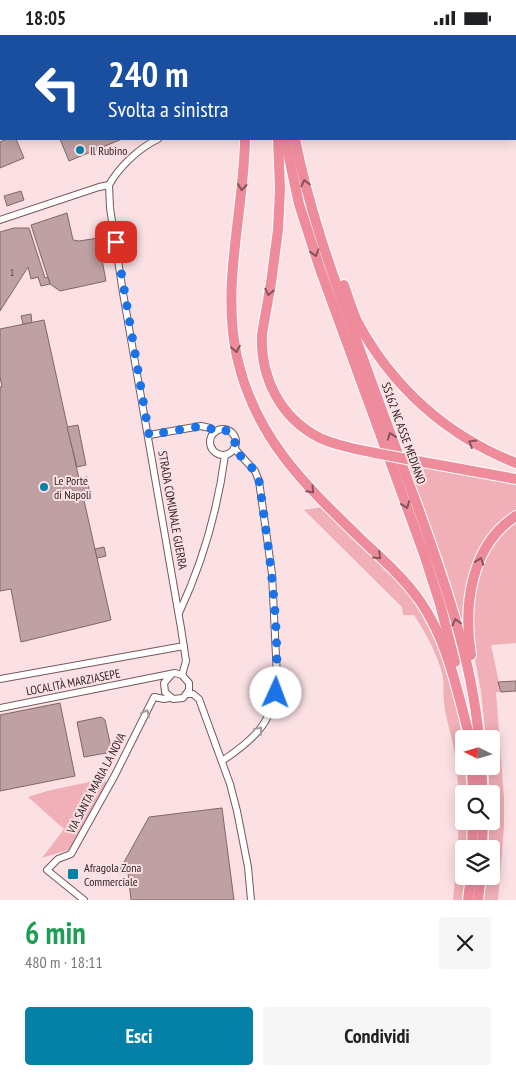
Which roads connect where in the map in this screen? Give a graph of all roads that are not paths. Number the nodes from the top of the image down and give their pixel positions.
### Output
1 (156, 140) edge
2 (245, 140) edge
3 (278, 140) edge
4 (285, 140) edge
5 (295, 140) edge
6 (108, 185) junction
7 (309, 201) junction
8 (0, 220) edge
9 (215, 432) junction
10 (149, 435) junction
11 (234, 449) junction
12 (225, 455) junction
13 (516, 463) edge
14 (516, 479) edge
15 (516, 515) edge
16 (179, 614) junction
17 (184, 646) junction
18 (171, 675) junction
19 (182, 675) junction
20 (0, 679) edge
21 (150, 679) junction
22 (164, 686) junction
23 (188, 694) junction
24 (170, 697) junction
25 (0, 708) edge
26 (471, 730) edge
27 (472, 730) edge
28 (472, 730) edge
29 (473, 730) edge
30 (222, 761) junction
31 (470, 885) edge
32 (480, 885) edge
33 (84, 900) edge
34 (251, 900) edge
35 (468, 900) edge
36 (478, 900) edge

1 - 6 street
2 -> 26 highway
3 -> 14 highway, bridge
4 -> 27 highway, SS162 NC ASSE MEDIANO
7 -> 5 highway, SS162 NC ASSE MEDIANO
6 - 8 street
6 - 10 street, STRADA COMUNALE GUERRA
13 -> 7 highway
28 -> 7 highway, SS162 NC ASSE MEDIANO
9 - 10 street
9 - 11 street
9 - 12 street
10 - 16 street, STRADA COMUNALE GUERRA
11 - 12 street
30 -> 11 street
12 - 16 street
29 -> 15 highway
16 - 17 street, STRADA COMUNALE GUERRA
17 - 19 street, STRADA COMUNALE GUERRA
17 - 20 street
18 - 19 street
18 - 21 street, LOCALITÀ MARZIASEPE
18 - 22 street
19 - 23 street
21 - 22 street
21 - 25 street, LOCALITÀ MARZIASEPE
22 - 24 street
23 - 24 street
23 - 30 street
33 -> 24 street, VIA SANTA MARIA LA NOVA
30 - 34 street
31 - 35 highway
32 - 36 highway

